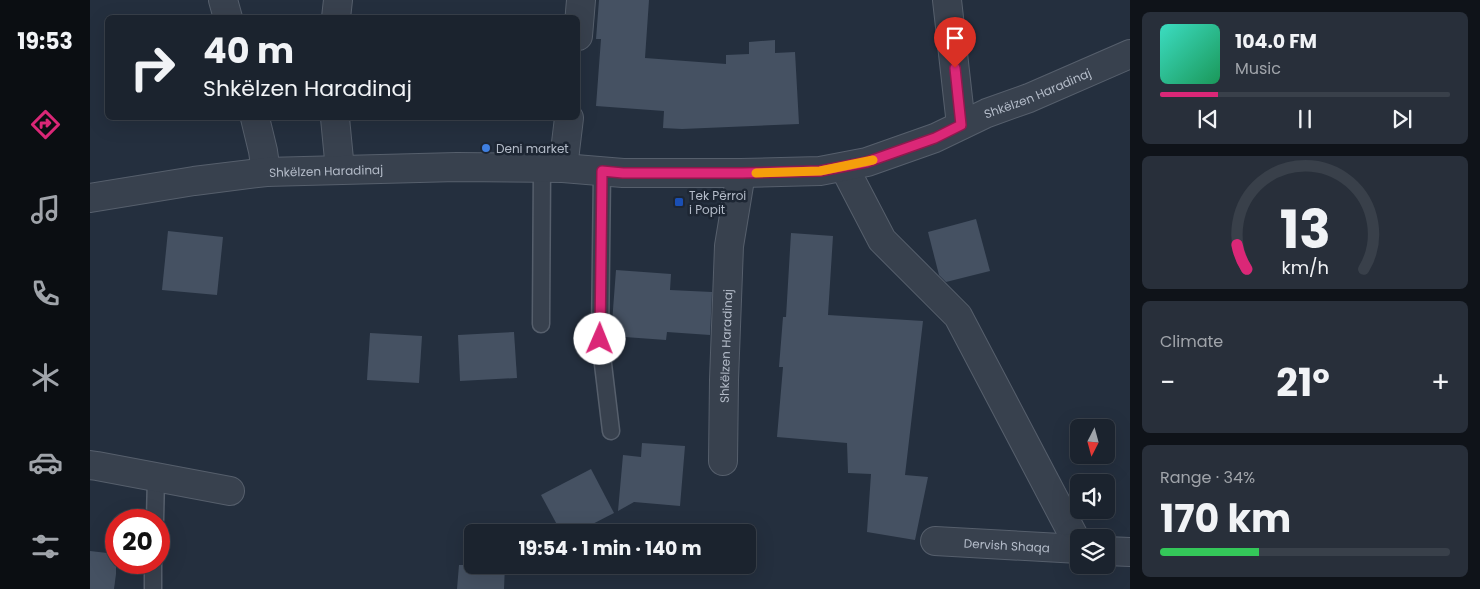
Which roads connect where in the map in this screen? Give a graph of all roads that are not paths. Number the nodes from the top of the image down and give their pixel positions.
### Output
1 (223, 0) edge
2 (338, 0) edge
3 (581, 0) edge
4 (947, 0) edge
5 (227, 15) edge
6 (336, 15) edge
7 (580, 15) edge
8 (1130, 54) edge
9 (255, 120) edge
10 (335, 120) edge
11 (568, 120) edge
12 (961, 125) junction
13 (844, 167) junction
14 (553, 168) junction
15 (340, 170) junction
16 (602, 171) junction
17 (266, 172) junction
18 (742, 173) junction
19 (90, 198) edge
20 (541, 324) dead end
21 (610, 431) dead end
22 (723, 461) dead end
23 (90, 465) edge
24 (156, 476) junction
25 (230, 491) dead end
26 (155, 509) edge
27 (1070, 531) edge
28 (935, 541) dead end
29 (1070, 548) edge
30 (1115, 551) edge
31 (1130, 552) edge
32 (153, 574) edge
33 (152, 589) edge

1 - 5 street
2 - 6 street
3 - 7 street
4 - 12 street
8 - 12 street, Shkëlzen Haradinaj
9 - 17 street
10 - 15 street
11 - 14 street
12 - 13 street, Shkëlzen Haradinaj
13 - 18 street, Shkëlzen Haradinaj
13 - 27 street
14 - 15 street, Shkëlzen Haradinaj
14 - 16 street, Shkëlzen Haradinaj
14 - 20 lane
15 - 17 street, Shkëlzen Haradinaj
16 - 18 street, Shkëlzen Haradinaj
16 - 21 lane
17 - 19 street, Shkëlzen Haradinaj
18 - 22 street, Shkëlzen Haradinaj
23 - 24 street
24 - 25 street
24 - 26 lane
28 - 29 street, Dervish Shaqa
30 - 31 street
32 - 33 lane

